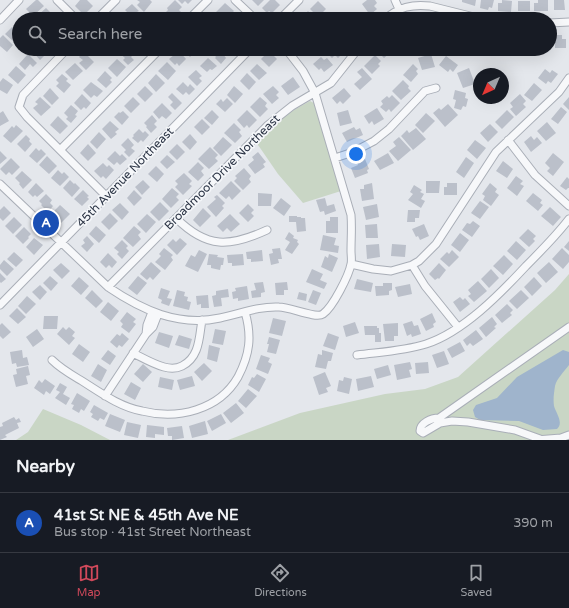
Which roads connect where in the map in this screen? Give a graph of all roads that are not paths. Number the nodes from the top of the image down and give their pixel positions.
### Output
1 (19, 0) edge
2 (57, 0) edge
3 (116, 0) edge
4 (208, 0) edge
5 (236, 0) edge
6 (300, 0) edge
7 (396, 0) edge
8 (399, 9) junction
9 (69, 12) edge
10 (103, 12) edge
11 (196, 12) edge
12 (248, 12) edge
13 (287, 12) edge
14 (395, 12) edge
15 (454, 12) edge
16 (0, 20) edge
17 (569, 22) edge
18 (557, 23) edge
19 (60, 56) edge
20 (153, 56) edge
21 (243, 56) edge
22 (291, 56) edge
23 (353, 56) edge
24 (569, 80) edge
25 (436, 88) dead end
26 (315, 93) junction
27 (508, 140) junction
28 (60, 150) junction
29 (335, 158) junction
30 (0, 184) edge
31 (106, 196) junction
32 (569, 206) edge
33 (176, 218) junction
34 (569, 219) edge
35 (267, 230) dead end
36 (62, 241) junction
37 (351, 264) junction
38 (412, 265) junction
39 (108, 287) junction
40 (1, 303) edge
41 (245, 312) junction
42 (155, 313) junction
43 (202, 320) junction
44 (458, 327) junction
45 (569, 327) edge
46 (133, 353) junction
47 (357, 354) dead end
48 (52, 360) dead end
49 (105, 396) junction
50 (568, 434) edge
51 (538, 440) edge

1 - 16 street
2 - 9 street
3 - 10 street
4 - 11 street
5 - 12 street
6 - 13 street
7 - 8 street
8 - 14 street
8 - 15 street
17 - 18 street
19 - 28 street
20 - 28 street
21 - 31 street, 45th Avenue Northeast
22 - 26 street
23 - 26 street, Broadmoor Drive Northeast
24 - 27 street
25 - 29 street
26 - 29 street
26 - 33 street, Broadmoor Drive Northeast
27 - 32 street
27 - 38 street
28 - 31 street
29 - 37 street
30 - 36 street
31 - 36 street, 45th Avenue Northeast
33 - 35 street
33 - 39 street, Broadmoor Drive Northeast
34 - 44 street
36 - 39 street
36 - 40 street, 45th Avenue Northeast
37 - 38 street
37 - 41 street
38 - 44 street
39 - 42 street
41 - 43 street
41 - 49 street
42 - 43 street
42 - 46 street
43 - 46 street
44 - 47 street
45 - 51 street
46 - 49 street
48 - 49 street
50 - 51 street

